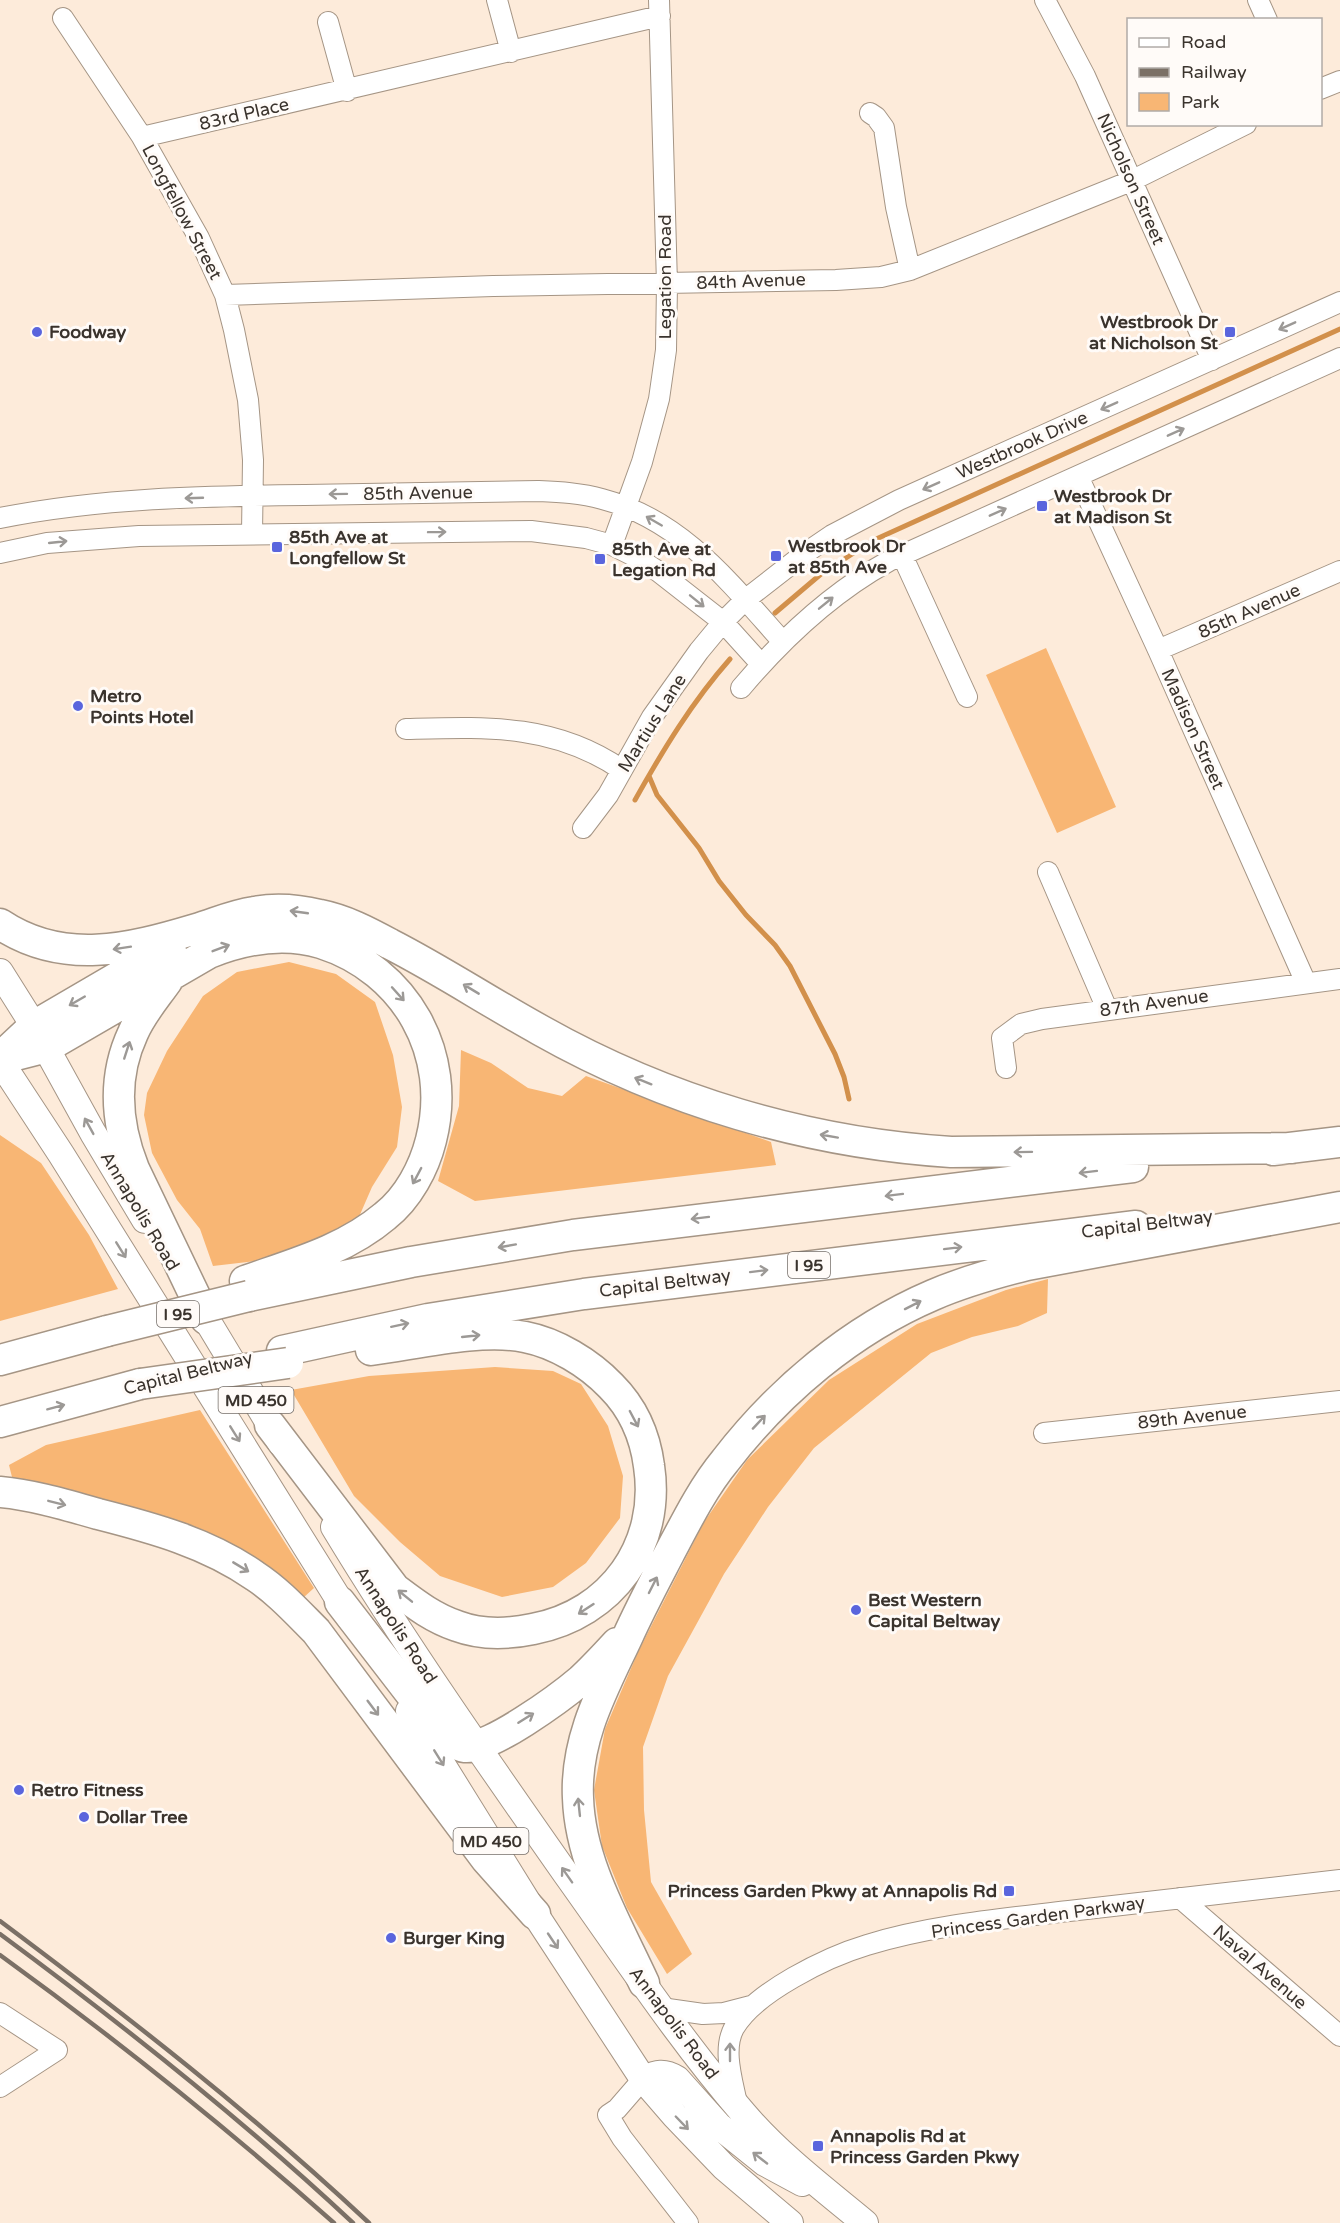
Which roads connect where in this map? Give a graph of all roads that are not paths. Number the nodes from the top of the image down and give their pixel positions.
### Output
1 (497, 0) edge
2 (1045, 0) edge
3 (1258, 0) edge
4 (659, 8) edge
5 (63, 18) dead end
6 (1266, 18) edge
7 (328, 22) dead end
8 (511, 52) junction
9 (1340, 81) edge
10 (1322, 88) edge
11 (347, 91) junction
12 (870, 113) dead end
13 (1242, 126) edge
14 (142, 137) junction
15 (1131, 181) junction
16 (910, 270) junction
17 (667, 284) junction
18 (225, 295) junction
19 (1340, 302) edge
20 (1340, 358) edge
21 (1212, 360) junction
22 (1078, 476) junction
23 (252, 496) junction
24 (626, 507) junction
25 (0, 518) edge
26 (252, 534) junction
27 (612, 545) junction
28 (0, 553) edge
29 (902, 555) junction
30 (1339, 573) edge
31 (745, 600) junction
32 (723, 622) junction
33 (783, 642) junction
34 (1158, 650) junction
35 (761, 664) junction
36 (741, 688) dead end
37 (967, 698) dead end
38 (406, 729) dead end
39 (622, 770) junction
40 (583, 828) dead end
41 (1048, 872) dead end
42 (0, 924) edge
43 (199, 928) junction
44 (170, 976) junction
45 (2, 978) edge
46 (1340, 979) edge
47 (1306, 983) junction
48 (1107, 1009) junction
49 (41, 1037) junction
50 (0, 1059) edge
51 (1006, 1068) dead end
52 (1340, 1142) edge
53 (1292, 1148) junction
54 (1340, 1201) edge
55 (1340, 1207) edge
56 (245, 1290) junction
57 (206, 1320) junction
58 (285, 1357) junction
59 (0, 1360) edge
60 (1340, 1401) edge
61 (0, 1422) edge
62 (270, 1425) junction
63 (1044, 1433) dead end
64 (0, 1492) edge
65 (340, 1602) junction
66 (632, 1626) junction
67 (476, 1746) junction
68 (1340, 1880) edge
69 (1180, 1898) junction
70 (535, 1914) junction
71 (644, 1983) junction
72 (751, 2006) junction
73 (662, 2008) junction
74 (0, 2013) edge
75 (1340, 2036) edge
76 (643, 2079) junction
77 (0, 2087) edge
78 (736, 2104) junction
79 (856, 2215) edge
80 (688, 2223) edge
81 (790, 2223) edge

1 - 8 street
2 - 15 street, Nicholson Street
3 - 6 street
4 - 8 street, 83rd Place
4 - 17 street, Legation Road
5 - 14 street, Longfellow Street
7 - 11 street
8 - 11 street, 83rd Place
9 - 10 street
11 - 14 street, 83rd Place
12 - 16 street
13 - 15 street, 84th Avenue
14 - 18 street, Longfellow Street
15 - 16 street, 84th Avenue
15 - 21 street, Nicholson Street
16 - 17 street, 84th Avenue
17 - 18 street, 84th Avenue
17 - 24 street, Legation Road
18 - 23 street, Longfellow Street
19 -> 21 street, Westbrook Drive
22 -> 20 street
21 -> 31 street, Westbrook Drive
29 -> 22 street
22 - 34 street, Madison Street
24 -> 23 street, 85th Avenue
23 -> 25 street, 85th Avenue
23 - 26 street, Longfellow Street
24 - 27 street, Legation Road
31 -> 24 street, 85th Avenue
26 -> 27 street
28 -> 26 street
27 -> 32 street
33 -> 29 street
29 - 37 street
30 - 34 street, 85th Avenue
31 - 32 street, Westbrook Drive
31 - 33 street, 85th Avenue
32 - 35 street
32 - 39 street, Martius Lane
33 - 35 street
34 - 47 street, Madison Street
35 - 36 street
38 - 39 street
39 - 40 street, Martius Lane
41 - 48 street
43 -> 42 highway
43 -> 49 highway
53 -> 43 highway
44 - 49 highway
44 -> 56 highway
57 -> 44 highway
45 - 49 main road, Annapolis Road / MD 450
46 - 47 street, 87th Avenue
47 - 48 street, 87th Avenue
48 - 51 street, 87th Avenue
49 - 50 highway
57 -> 49 main road, Annapolis Road / MD 450
50 -> 65 main road, Annapolis Road / MD 450
52 - 53 highway, I 95
53 -> 56 highway, I 95
58 -> 54 highway, Capital Beltway / I 95
66 -> 55 highway
56 - 59 highway, I 95, bridge
57 - 62 main road, Annapolis Road / MD 450
61 -> 58 highway, Capital Beltway / I 95, bridge
58 -> 62 highway
60 - 63 street, 89th Avenue
62 - 67 main road, Annapolis Road / MD 450
64 -> 70 highway
65 - 67 highway
65 -> 70 main road, Annapolis Road / MD 450
67 -> 66 highway
71 -> 66 highway
71 -> 67 main road, Annapolis Road / MD 450
68 - 69 street, Princess Garden Parkway
69 - 72 street, Princess Garden Parkway
69 - 75 street, Naval Avenue
70 -> 76 main road, Annapolis Road / MD 450
71 - 73 main road, Annapolis Road / MD 450
72 - 73 street, Princess Garden Parkway
78 -> 72 street, Princess Garden Parkway
73 - 78 main road, Annapolis Road / MD 450
74 - 77 street
79 -> 76 main road
76 - 80 street
76 -> 81 main road, Annapolis Road / MD 450
78 - 79 main road, Annapolis Road / MD 450

